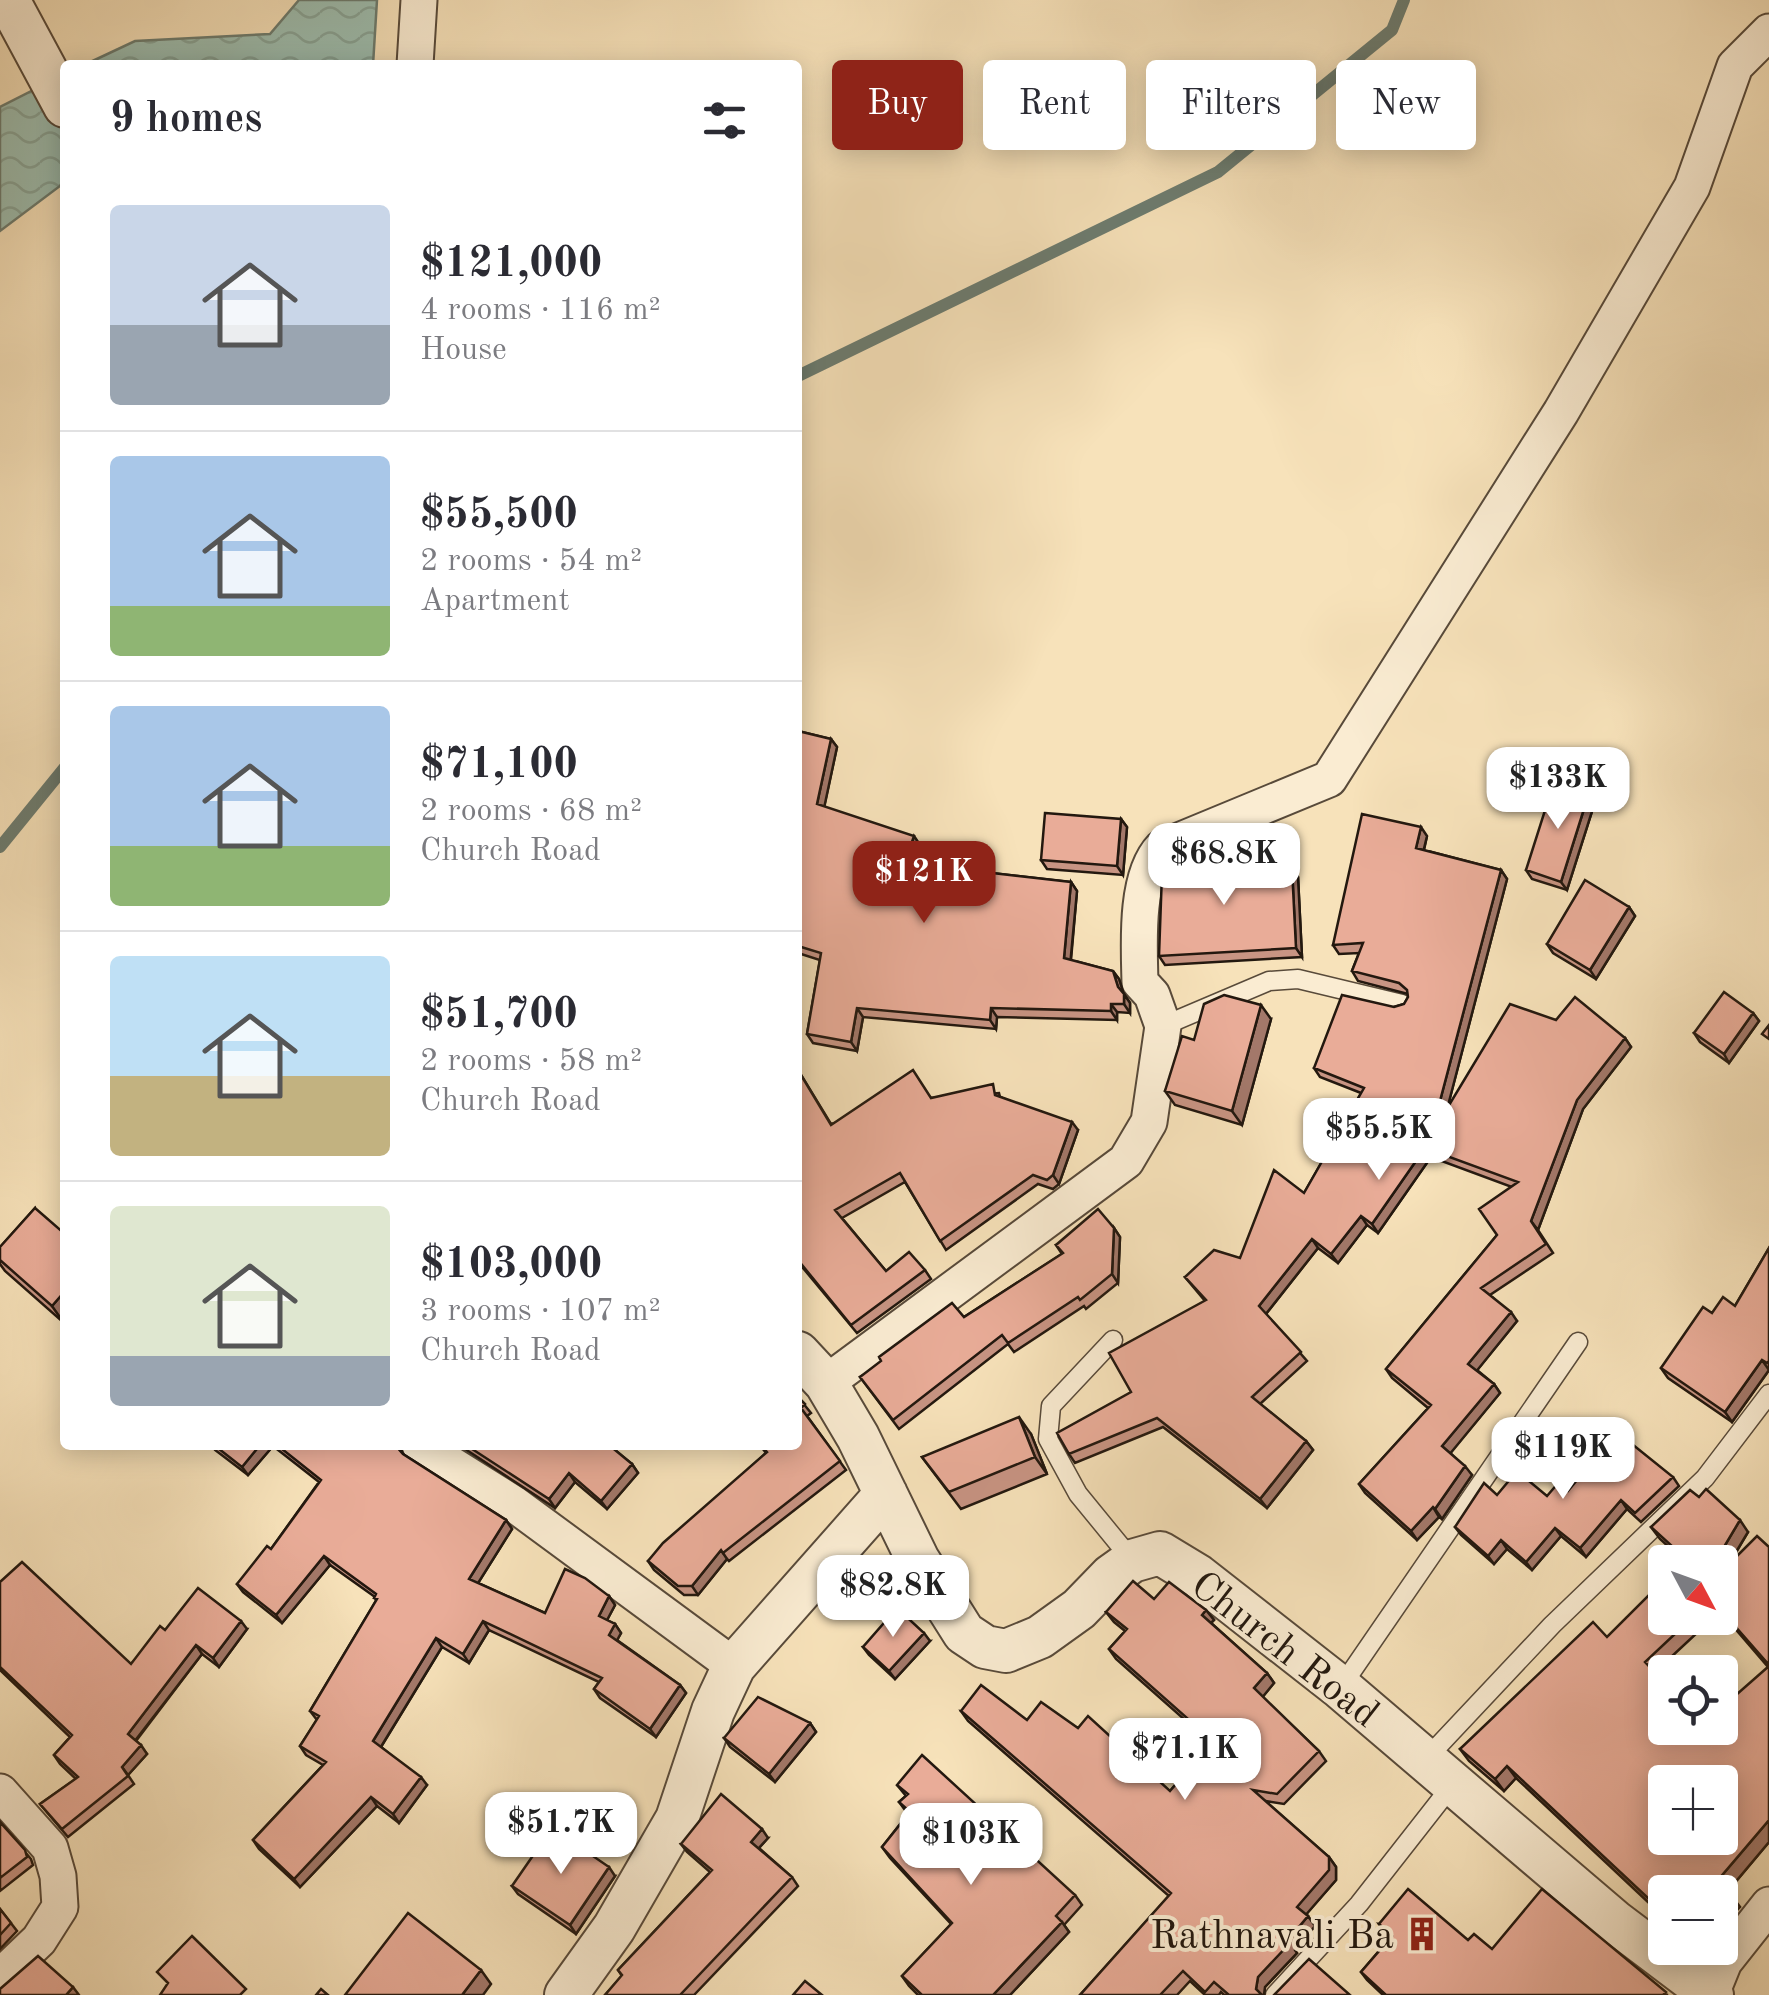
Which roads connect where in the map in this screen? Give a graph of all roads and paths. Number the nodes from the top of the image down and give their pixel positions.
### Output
1 (8, 0) edge
2 (419, 0) edge
3 (1769, 32) edge
4 (415, 60) edge
5 (60, 96) edge
6 (1402, 1004) edge
7 (1163, 1026) junction
8 (1112, 1340) dead end
9 (1578, 1342) dead end
10 (812, 1368) edge
11 (1769, 1394) edge
12 (428, 1450) edge
13 (886, 1494) junction
14 (1132, 1561) junction
15 (734, 1666) junction
16 (1341, 1688) junction
17 (1439, 1772) junction
18 (0, 1792) edge
19 (1769, 1905) edge
20 (0, 1976) edge
21 (1696, 1990) edge
22 (566, 1995) edge
23 (1274, 1995) edge

1 - 5 street
2 - 4 street
3 - 7 street
6 - 7 lane
7 - 10 street
8 - 14 lane
9 - 16 lane
10 - 13 street
11 - 17 lane
12 - 15 street
13 - 14 street
13 - 15 street
14 - 16 street, Church Road
15 - 22 street
16 - 17 street, Church Road
17 - 21 street, Church Road
17 - 23 lane
18 - 20 street
19 - 21 street

